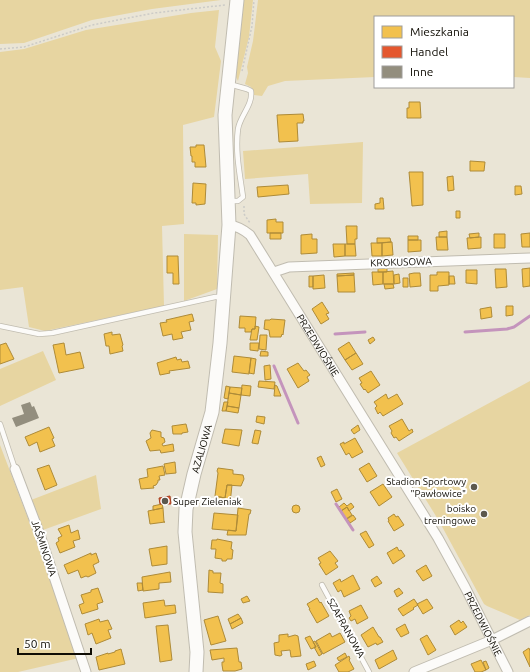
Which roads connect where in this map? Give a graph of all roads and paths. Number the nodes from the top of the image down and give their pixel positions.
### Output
1 (254, 0) edge
2 (237, 2) edge
3 (0, 50) edge
4 (233, 85) junction
5 (228, 201) junction
6 (229, 225) junction
7 (530, 258) edge
8 (274, 272) junction
9 (224, 297) junction
10 (0, 326) edge
11 (0, 424) edge
12 (15, 469) joint
13 (322, 585) dead end
14 (530, 621) edge
15 (492, 640) junction
16 (86, 672) edge
17 (196, 672) edge
18 (369, 672) edge
19 (414, 672) edge
20 (508, 672) edge

1 - 4 path
2 - 3 path
2 - 4 street
4 - 5 street
4 - 5 lane
5 - 6 street
6 - 8 street, PRZEDWIOŚNIE
6 - 9 street, AZALIOWA
7 - 8 street, KROKUSOWA
8 - 15 street, PRZEDWIOŚNIE
9 - 10 lane
9 - 17 street, AZALIOWA
11 - 12 lane, JAŚMINOWA
12 - 16 street, JAŚMINOWA
13 - 18 lane, SZAFRANOWA
14 - 15 street
15 - 19 street
15 - 20 street, PRZEDWIOŚNIE

